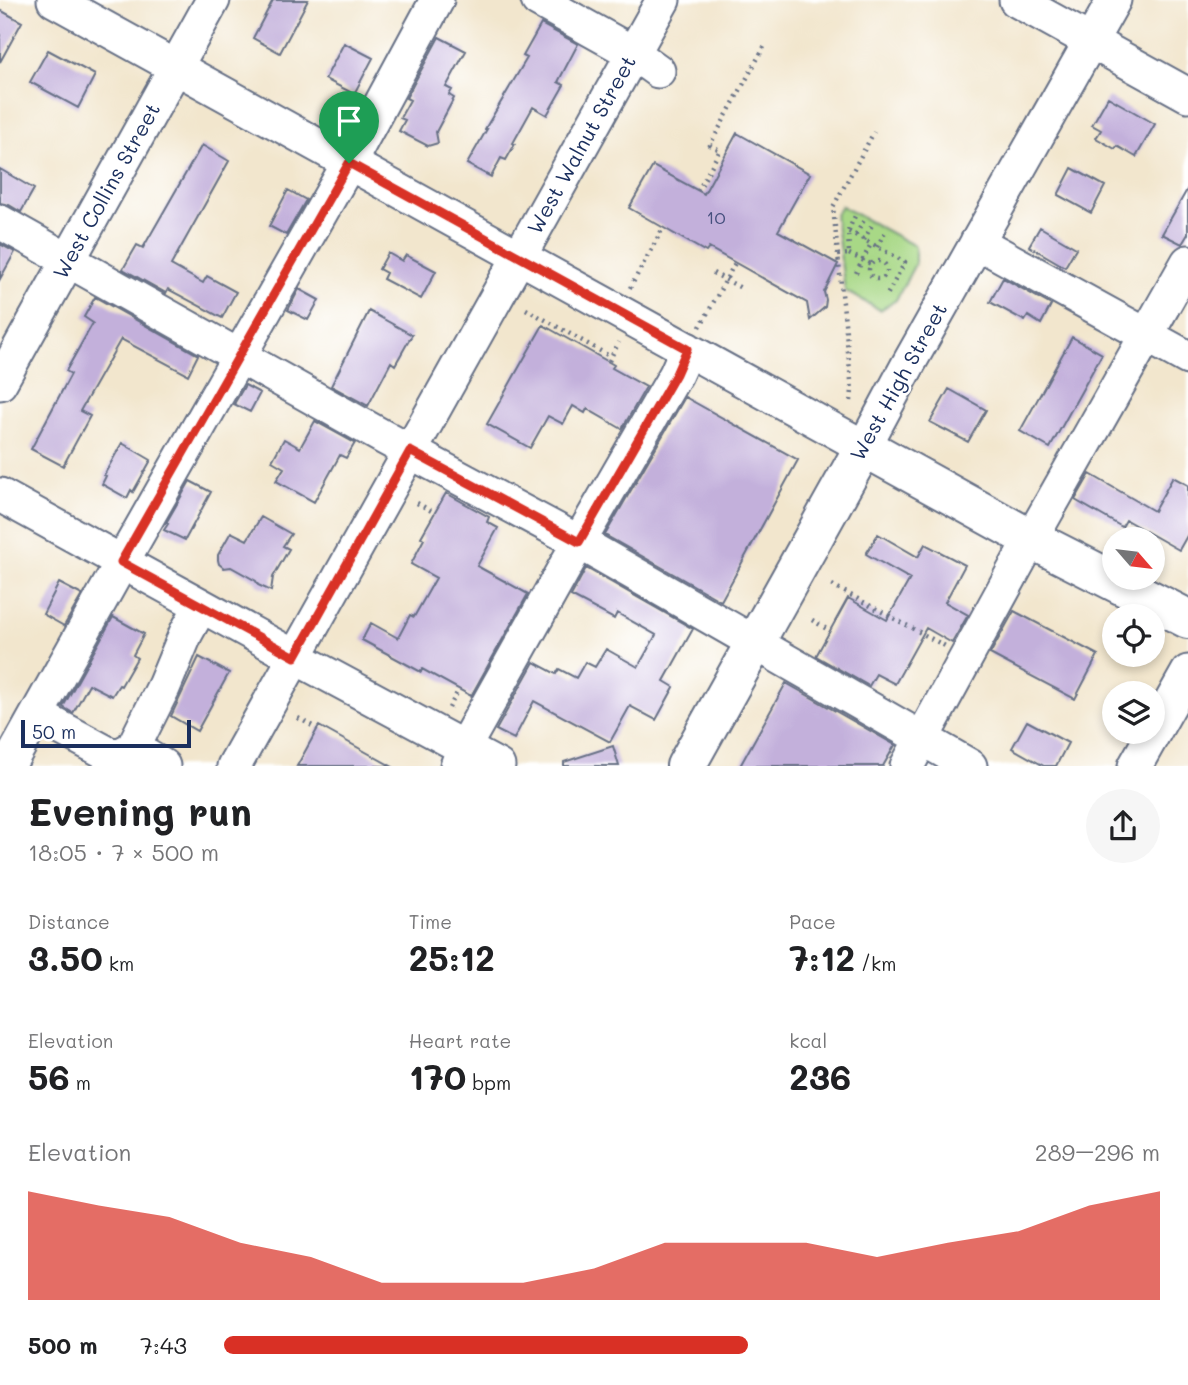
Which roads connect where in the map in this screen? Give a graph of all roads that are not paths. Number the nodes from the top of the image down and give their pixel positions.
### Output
1 (54, 0) edge
2 (213, 0) edge
3 (437, 0) edge
4 (538, 0) edge
5 (663, 0) edge
6 (1016, 0) edge
7 (1114, 0) edge
8 (1091, 41) junction
9 (646, 62) junction
10 (176, 67) junction
11 (1188, 95) edge
12 (349, 163) junction
13 (0, 222) edge
14 (977, 242) junction
15 (520, 257) junction
16 (68, 261) junction
17 (1188, 262) edge
18 (1148, 335) junction
19 (687, 349) junction
20 (240, 357) junction
21 (1188, 358) edge
22 (0, 383) edge
23 (864, 447) junction
24 (410, 451) junction
25 (0, 495) edge
26 (1031, 539) junction
27 (579, 542) junction
28 (121, 562) junction
29 (201, 606) junction
30 (1188, 619) edge
31 (754, 643) junction
32 (295, 657) junction
33 (1188, 672) edge
34 (37, 715) junction
35 (133, 748) junction
36 (915, 751) edge
37 (461, 756) edge
38 (0, 762) edge
39 (8, 765) edge
40 (163, 765) edge
41 (234, 765) edge
42 (498, 765) edge
43 (686, 765) edge
44 (970, 765) edge
45 (1135, 765) edge

1 - 10 street
2 - 10 street, West Collins Street
3 - 12 street
4 - 9 street
5 - 9 street, West Walnut Street
6 - 8 street
7 - 8 street, West High Street
8 - 11 street
8 - 14 street, West High Street
9 - 15 street, West Walnut Street
10 - 12 street
10 - 16 street, West Collins Street
12 - 15 street
12 - 20 street
13 - 16 street
14 - 18 street
14 - 23 street, West High Street
15 - 19 street
15 - 24 street, West Walnut Street
16 - 20 street
16 - 22 street, West Collins Street
17 - 18 street
18 - 21 street
18 - 26 street
19 - 23 street
19 - 27 street
20 - 24 street
20 - 28 street
23 - 26 highway
23 - 31 highway, West High Street
24 - 27 street
24 - 32 street, West Walnut Street
25 - 28 street
26 - 30 highway
26 - 36 street
27 - 31 street
27 - 37 street
28 - 29 street
28 - 34 street
29 - 32 street
29 - 35 street
31 - 36 street
31 - 43 highway, West High Street
32 - 37 street
32 - 41 street, West Walnut Street
33 - 45 street
34 - 35 street
34 - 39 street
35 - 40 street
36 - 44 street
37 - 42 street
38 - 39 street

